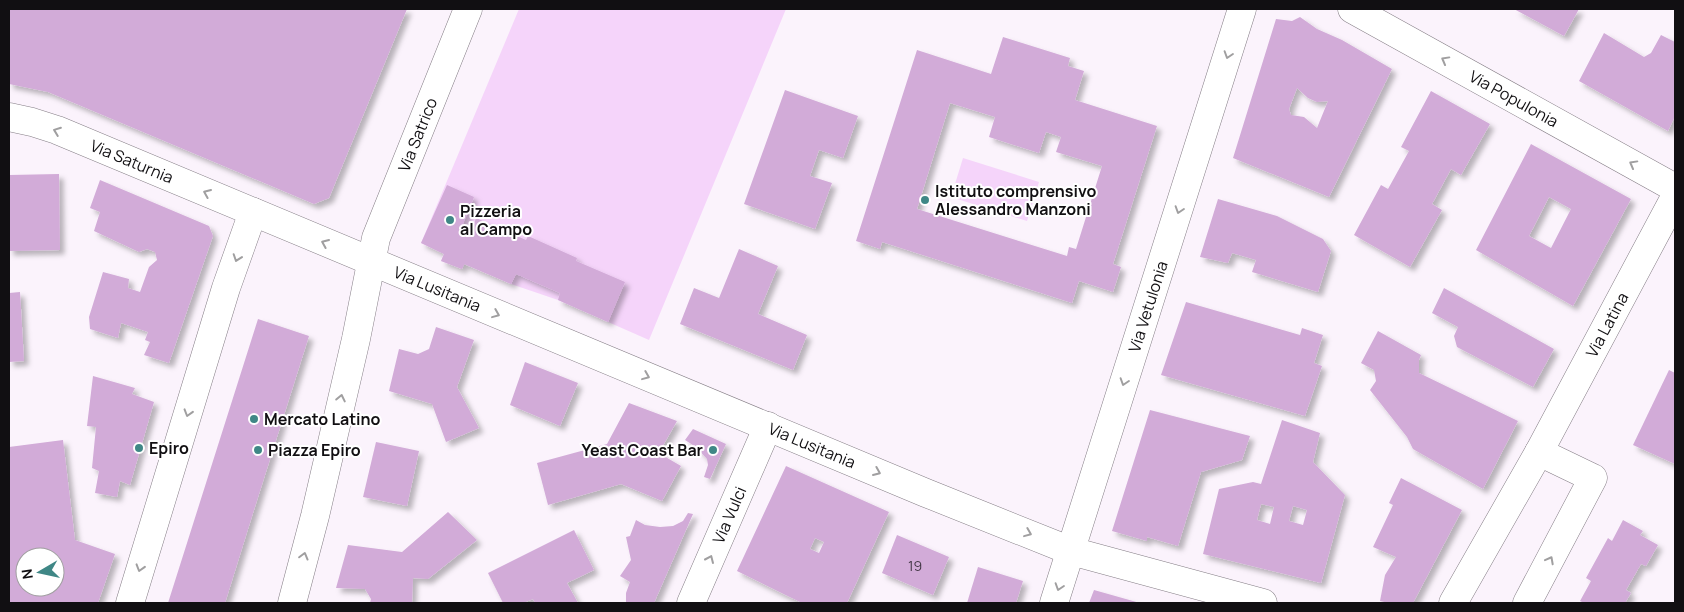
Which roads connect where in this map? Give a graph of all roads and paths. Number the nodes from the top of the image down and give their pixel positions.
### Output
1 (468, 9) edge
2 (1242, 9) edge
3 (1352, 9) edge
4 (9, 117) edge
5 (1675, 188) edge
6 (1675, 198) edge
7 (252, 212) junction
8 (370, 262) junction
9 (768, 426) junction
10 (1538, 452) junction
11 (1071, 550) junction
12 (130, 603) edge
13 (292, 603) edge
14 (691, 603) edge
15 (1054, 603) edge
16 (1263, 603) edge
17 (1453, 603) edge
18 (1527, 603) edge

1 - 8 street, Via Satrico
2 -> 11 street, Via Vetulonia
5 -> 3 street, Via Populonia
7 -> 4 street, Via Saturnia
6 - 10 street, Via Latina
8 -> 7 street
7 -> 12 street
8 -> 9 street, Via Lusitania
13 -> 8 street
9 -> 11 street, Via Lusitania
14 -> 9 street, Via Vulci
10 - 17 street, Via Latina
18 -> 10 street
11 -> 15 street, Via Vetulonia
11 - 16 street, Via Lusitania

